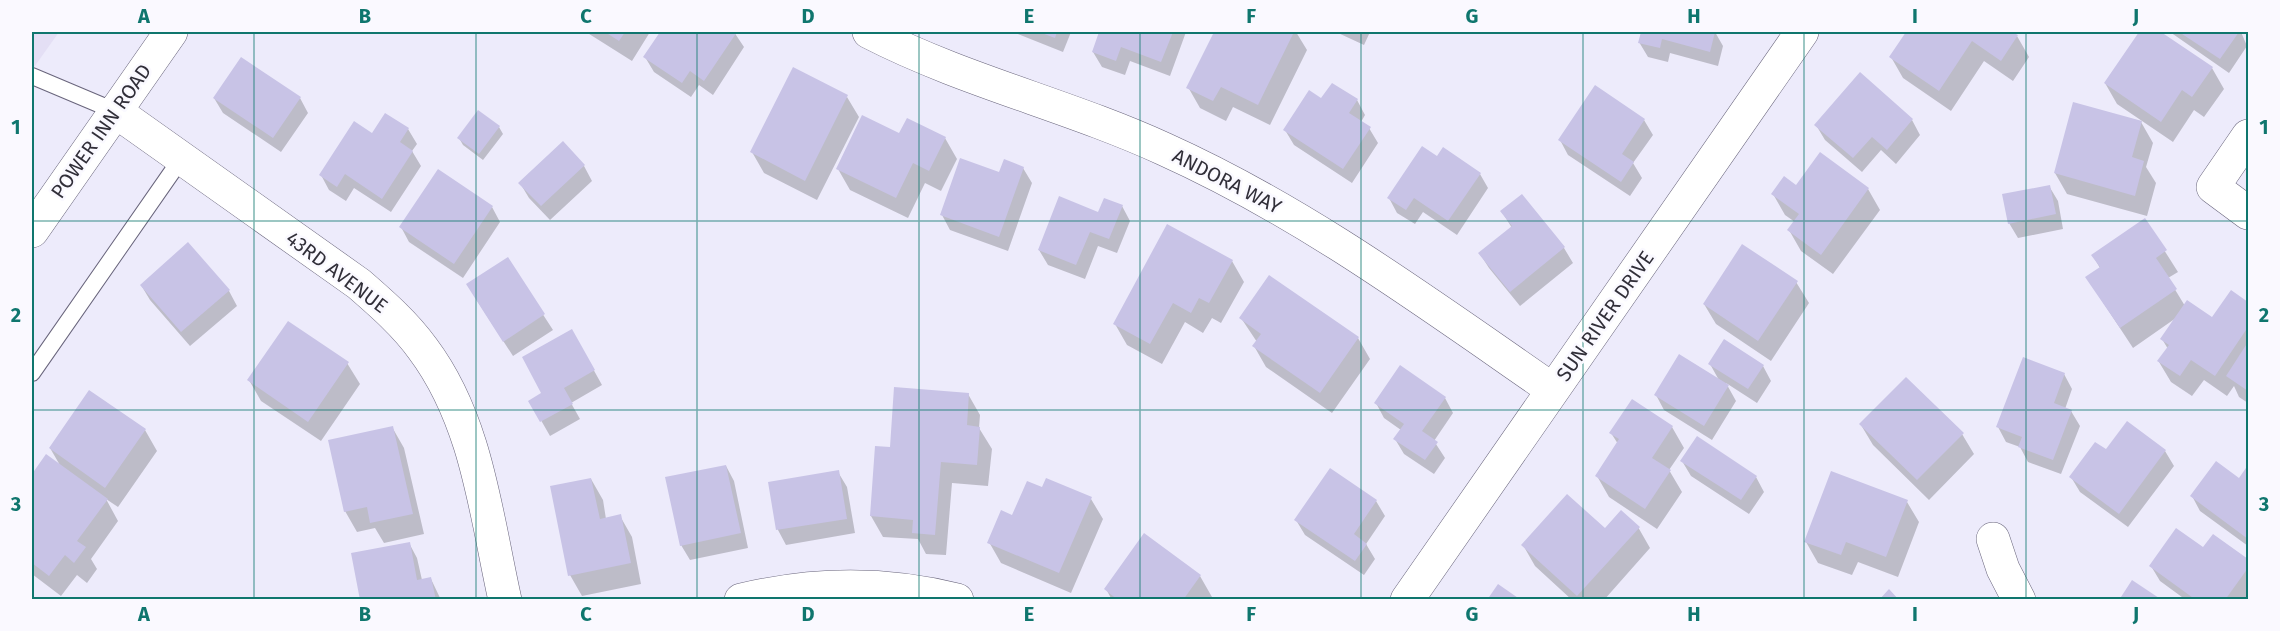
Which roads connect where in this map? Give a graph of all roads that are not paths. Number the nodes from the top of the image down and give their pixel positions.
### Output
1 (171, 32) edge
2 (869, 32) edge
3 (1802, 32) edge
4 (32, 76) edge
5 (115, 111) junction
6 (2248, 136) edge
7 (181, 159) junction
8 (2248, 213) edge
9 (32, 231) edge
10 (32, 373) edge
11 (1553, 390) junction
12 (1993, 539) dead end
13 (505, 600) edge
14 (741, 600) edge
15 (957, 600) edge
16 (1407, 600) edge
17 (2019, 600) edge

1 - 5 street, POWER INN ROAD
2 - 11 street, ANDORA WAY
3 - 11 street, SUN RIVER DRIVE
4 - 5 lane
5 - 7 street, 43RD AVENUE
5 - 9 street, POWER INN ROAD
6 - 8 street
7 - 10 lane
7 - 13 street, 43RD AVENUE
11 - 16 street, SUN RIVER DRIVE
12 - 17 street
14 - 15 street

